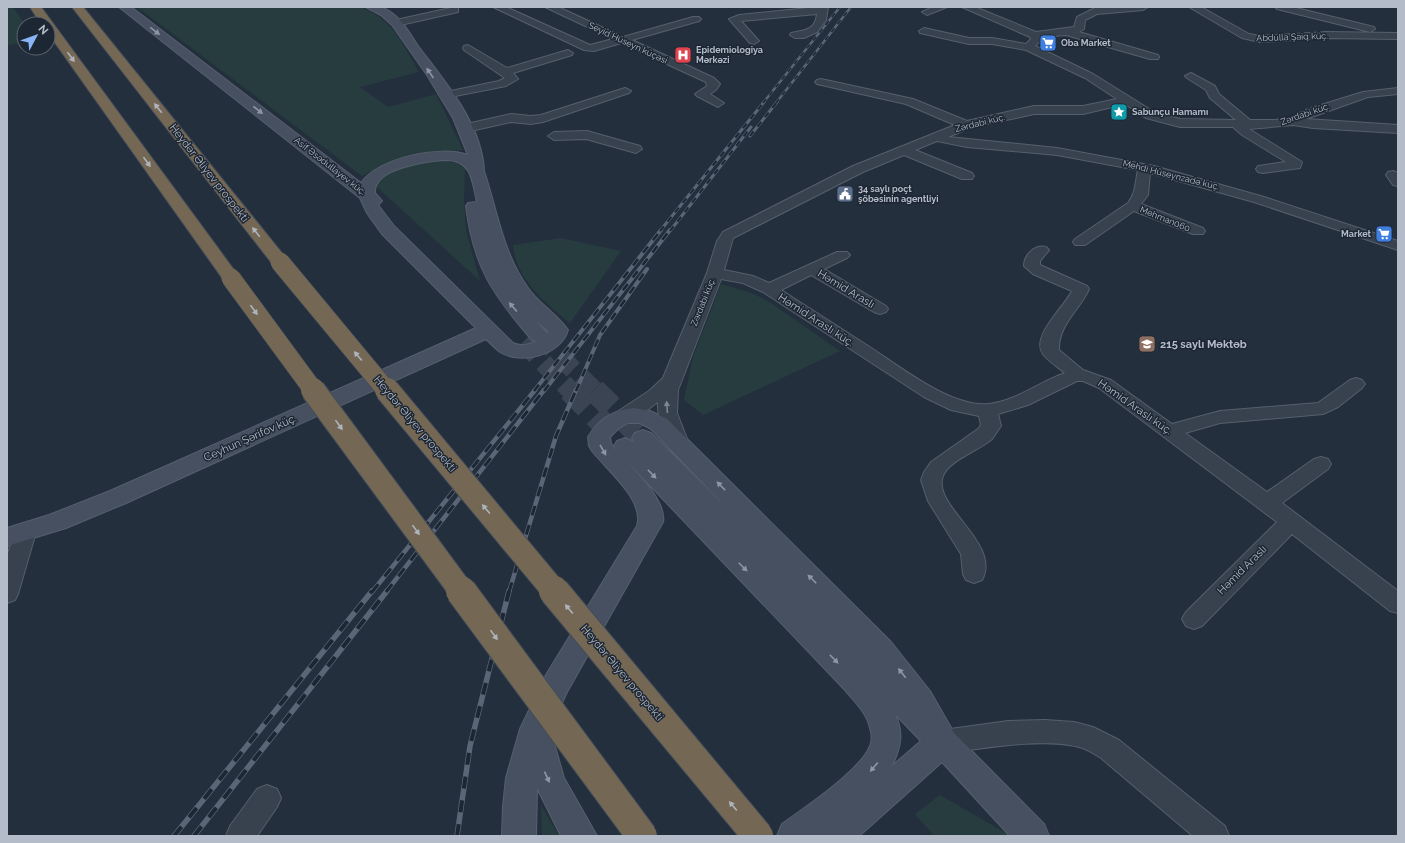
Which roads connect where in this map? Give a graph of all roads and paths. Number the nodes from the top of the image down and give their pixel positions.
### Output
1 (35, 7) edge
2 (77, 7) edge
3 (124, 7) edge
4 (371, 7) edge
5 (498, 7) edge
6 (550, 7) edge
7 (942, 7) edge
8 (967, 7) edge
9 (1143, 7) edge
10 (1194, 7) edge
11 (1280, 7) edge
12 (1103, 8) edge
13 (822, 9) edge
14 (995, 9) dead end
15 (455, 10) dead end
16 (928, 12) dead end
17 (981, 12) junction
18 (42, 16) edge
19 (432, 16) junction
20 (696, 19) dead end
21 (454, 21) dead end
22 (396, 23) junction
23 (1307, 27) dead end
24 (924, 31) dead end
25 (1067, 32) junction
26 (795, 35) dead end
27 (1035, 35) junction
28 (1326, 35) junction
29 (56, 36) edge
30 (1398, 36) edge
31 (1254, 38) junction
32 (622, 40) junction
33 (754, 41) dead end
34 (1028, 47) junction
35 (468, 48) dead end
36 (1270, 49) dead end
37 (1138, 52) junction
38 (568, 53) dead end
39 (1154, 57) dead end
40 (1120, 59) dead end
41 (506, 72) junction
42 (1191, 76) dead end
43 (821, 82) dead end
44 (625, 91) dead end
45 (1398, 91) edge
46 (445, 95) junction
47 (1127, 100) junction
48 (718, 103) dead end
49 (537, 119) junction
50 (1293, 120) junction
51 (1243, 124) junction
52 (966, 125) junction
53 (466, 128) junction
54 (1398, 129) edge
55 (554, 136) junction
56 (936, 136) junction
57 (560, 148) dead end
58 (636, 149) dead end
59 (903, 150) junction
60 (1145, 168) junction
61 (1263, 169) dead end
62 (477, 171) junction
63 (967, 176) dead end
64 (366, 194) junction
65 (1133, 206) junction
66 (1198, 232) dead end
67 (1080, 242) dead end
68 (1398, 246) edge
69 (1041, 250) dead end
70 (842, 255) dead end
71 (812, 269) junction
72 (715, 273) junction
73 (769, 289) junction
74 (880, 309) dead end
75 (491, 322) junction
76 (539, 336) tunnel mouth
77 (1078, 375) junction
78 (671, 380) junction
79 (1356, 384) dead end
80 (987, 410) junction
81 (618, 420) junction
82 (1169, 432) junction
83 (679, 444) junction
84 (1321, 464) dead end
85 (1267, 503) junction
86 (1291, 522) junction
87 (16, 534) edge
88 (974, 574) dead end
89 (7, 594) edge
90 (1398, 604) edge
91 (1194, 619) dead end
92 (535, 726) junction
93 (943, 742) junction
94 (267, 798) dead end
95 (240, 836) edge
96 (519, 836) edge
97 (580, 836) edge
98 (642, 836) edge
99 (758, 836) edge
100 (794, 836) edge
101 (834, 836) edge
102 (1032, 836) edge
103 (1215, 836) edge

1 - 18 highway
99 -> 2 highway, Heydər Əliyev prospekti, bridge
3 -> 64 main road, Asif Əsədullayev küç.
4 - 22 main road
5 - 32 street
6 - 32 street, Seyid Hüseyn küçəsi
7 - 16 street
8 - 17 street
9 - 12 street
10 - 31 street, Abdulla Şaiq küç.
11 - 30 street
12 - 25 street
13 - 26 street
13 - 33 street
14 - 17 street
15 - 19 street
17 - 27 street
19 - 21 street
19 - 22 street
20 - 32 street
46 -> 22 main road
23 - 28 street
24 - 34 street
25 - 27 street
25 - 37 street
27 - 34 street
28 - 30 street, Abdulla Şaiq küç.
28 - 31 street, Abdulla Şaiq küç.
29 -> 98 highway, bridge
31 - 36 street
32 - 48 street, Seyid Hüseyn küçəsi
34 - 47 street
35 - 41 street
37 - 39 street
37 - 40 street
38 - 41 street
41 - 46 street
42 - 51 street
43 - 52 street
44 - 49 street
45 - 50 street, Zərdabi küç.
46 - 53 main road
47 - 51 street, Zərdabi küç.
47 - 52 street, Zərdabi küç.
49 - 53 street
49 - 55 street
50 - 51 street, Zərdabi küç.
50 - 54 street
51 - 61 street
52 - 56 street, Zərdabi küç.
53 - 62 main road
55 - 57 street
55 - 58 street
56 - 59 street, Zərdabi küç.
56 - 60 street, Mehdi Hüseynzadə küç.
59 - 63 street
59 - 72 street, Zərdabi küç.
60 - 65 street
60 - 68 street, Mehdi Hüseynzadə küç.
62 - 64 main road
62 - 75 main road
76 -> 62 main road
64 - 75 main road
65 - 66 street, Mehman060
65 - 67 street
69 - 77 street
70 - 71 street
71 - 73 street
71 - 74 street, Həmid Araslı
72 - 73 street, Həmid Araslı küç.
72 - 78 street, Zərdabi küç.
73 - 80 street, Həmid Araslı küç.
75 - 87 main road, Ceyhun Şərifov küç.
77 - 80 street, Həmid Araslı küç.
77 - 82 street, Həmid Araslı küç.
78 - 81 street
83 -> 78 street
79 - 82 street
80 - 88 street
81 - 83 main road
81 -> 92 main road
82 - 85 street, Həmid Araslı küç.
93 -> 83 main road
84 - 85 street
85 - 86 street, Həmid Araslı küç.
86 - 90 street, Həmid Araslı küç.
86 - 91 street, Həmid Araslı
87 - 89 street
92 - 96 main road
92 -> 97 main road
93 -> 100 main road
93 - 101 main road
93 - 102 main road
93 - 103 street
94 - 95 street

